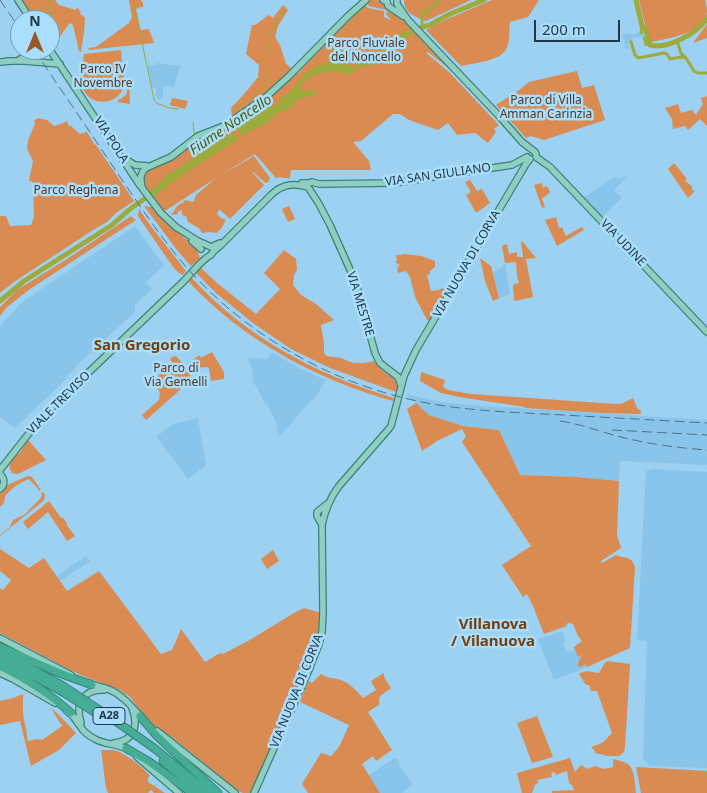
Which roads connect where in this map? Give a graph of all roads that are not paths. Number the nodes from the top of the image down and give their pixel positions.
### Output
1 (366, 0) edge
2 (390, 2) edge
3 (13, 60) edge
4 (57, 60) edge
5 (7, 61) junction
6 (0, 62) edge
7 (60, 64) junction
8 (120, 154) junction
9 (531, 155) junction
10 (149, 166) junction
11 (311, 187) junction
12 (143, 188) junction
13 (176, 227) junction
14 (210, 248) junction
15 (203, 254) junction
16 (707, 332) edge
17 (406, 370) junction
18 (395, 373) junction
19 (402, 384) junction
20 (0, 470) edge
21 (0, 474) edge
22 (0, 489) edge
23 (0, 638) edge
24 (0, 647) edge
25 (0, 652) edge
26 (0, 658) edge
27 (0, 666) edge
28 (0, 673) edge
29 (92, 685) junction
30 (62, 689) junction
31 (116, 694) junction
32 (126, 701) junction
33 (71, 713) junction
34 (140, 716) junction
35 (86, 732) junction
36 (110, 744) junction
37 (126, 748) junction
38 (153, 750) junction
39 (254, 792) edge
40 (179, 793) edge
41 (192, 793) edge
42 (201, 793) edge
43 (208, 793) edge
44 (218, 793) edge
45 (235, 793) edge

1 - 10 main road
2 - 9 main road
3 - 5 main road
4 - 7 main road, VIA POLA
5 - 6 main road
5 - 7 main road
7 - 8 main road, VIA POLA
8 - 10 main road
8 - 12 main road, VIA POLA
9 - 11 main road, VIA SAN GIULIANO
9 - 16 main road, VIA UDINE
9 - 17 main road, VIA NUOVA DI CORVA
10 - 12 main road
11 - 14 main road, VIA SAN GIULIANO
11 - 18 main road, VIA MESTRE
12 - 13 main road, VIA POLA
13 - 14 main road, VIA POLA
13 - 15 main road, VIA POLA
14 - 15 main road
14 - 15 main road
15 - 20 main road, VIALE TREVISO
17 - 18 main road
17 - 19 main road, VIA NUOVA DI CORVA
18 - 19 main road, VIA MESTRE
19 - 39 main road, VIA NUOVA DI CORVA
21 - 22 main road
23 - 29 main road
24 - 29 highway
25 - 30 highway, A28
26 - 30 highway, A28
27 - 33 highway
28 - 33 main road
29 - 31 main road
30 - 38 highway, A28, bridge
31 - 32 main road
31 - 35 main road
32 - 34 main road
32 - 36 main road
33 - 35 main road
34 - 44 highway
34 - 45 main road
35 - 36 main road
36 - 37 main road
37 - 40 main road
37 - 41 highway
38 - 42 highway, A28
38 - 43 highway, A28

